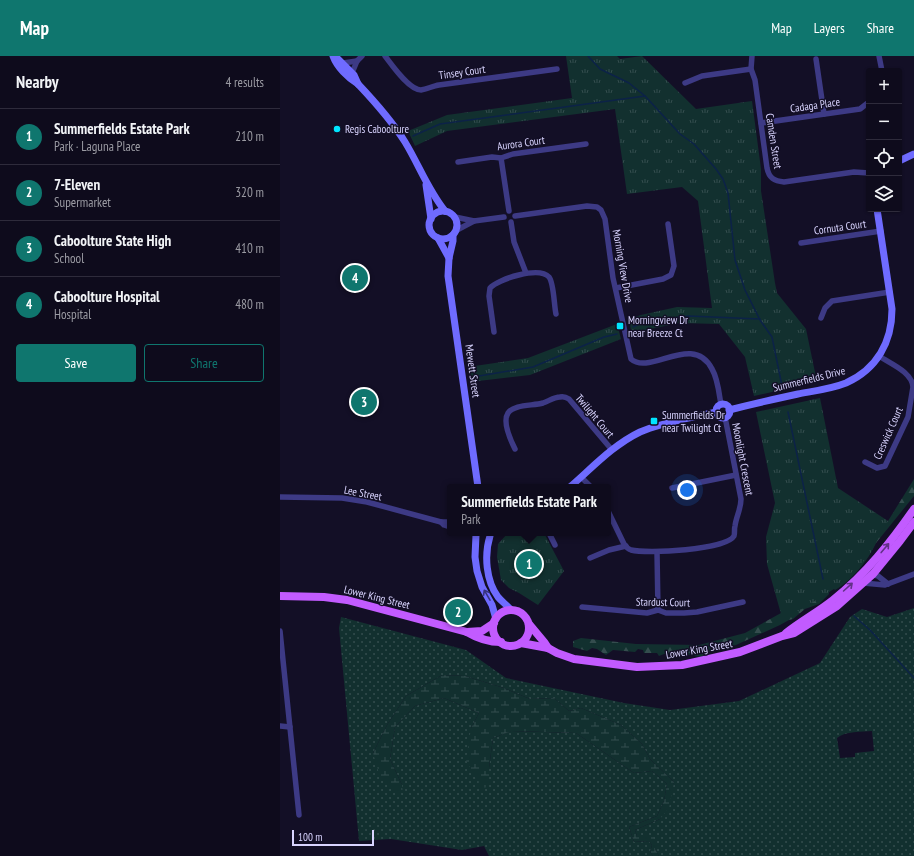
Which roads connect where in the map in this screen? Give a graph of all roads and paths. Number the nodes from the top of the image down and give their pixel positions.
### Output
1 (334, 56) edge
2 (362, 56) edge
3 (385, 56) edge
4 (752, 56) edge
5 (879, 56) edge
6 (816, 59) dead end
7 (357, 60) junction
8 (343, 63) junction
9 (881, 68) edge
10 (557, 69) dead end
11 (751, 69) junction
12 (352, 73) junction
13 (686, 83) dead end
14 (358, 84) junction
15 (866, 104) edge
16 (824, 114) junction
17 (761, 123) junction
18 (586, 144) dead end
19 (914, 154) edge
20 (501, 158) junction
21 (902, 160) edge
22 (458, 162) dead end
23 (866, 173) edge
24 (425, 181) junction
25 (446, 211) junction
26 (509, 211) junction
27 (878, 212) edge
28 (515, 216) junction
29 (455, 217) junction
30 (504, 217) junction
31 (431, 219) junction
32 (474, 221) junction
33 (511, 222) junction
34 (668, 224) dead end
35 (881, 231) junction
36 (455, 232) junction
37 (438, 238) junction
38 (801, 243) dead end
39 (449, 258) junction
40 (526, 273) junction
41 (616, 288) junction
42 (890, 292) junction
43 (556, 314) dead end
44 (821, 318) dead end
45 (494, 332) dead end
46 (879, 356) junction
47 (721, 405) junction
48 (729, 410) junction
49 (716, 412) junction
50 (724, 417) junction
51 (515, 449) dead end
52 (612, 450) junction
53 (864, 462) dead end
54 (736, 475) junction
55 (581, 477) junction
56 (478, 484) edge
57 (573, 484) edge
58 (587, 484) edge
59 (672, 488) dead end
60 (280, 497) edge
61 (914, 509) edge
62 (611, 517) edge
63 (441, 522) junction
64 (447, 522) edge
65 (914, 522) edge
66 (447, 526) edge
67 (474, 536) edge
68 (479, 536) edge
69 (489, 536) edge
70 (492, 536) edge
71 (550, 536) edge
72 (555, 545) dead end
73 (626, 546) junction
74 (657, 552) junction
75 (590, 558) dead end
76 (873, 574) junction
77 (914, 574) edge
78 (862, 579) junction
79 (888, 584) junction
80 (280, 596) edge
81 (743, 602) dead end
82 (582, 607) dead end
83 (511, 610) junction
84 (658, 610) junction
85 (495, 621) junction
86 (529, 624) junction
87 (280, 631) edge
88 (467, 632) junction
89 (501, 642) junction
90 (521, 643) junction
91 (548, 648) junction
92 (280, 726) edge
93 (290, 727) junction
94 (299, 815) dead end

1 - 8 main road
1 - 14 main road
2 - 7 street
3 - 10 street, Tinsey Court
4 - 11 street, Camden Street
5 - 9 street
6 - 16 street
7 - 8 street
7 - 12 street
8 - 12 main road
11 - 13 street
11 - 17 street, Camden Street
12 - 14 main road
14 - 24 main road
15 - 16 street, Cadaga Place
16 - 17 street, Cadaga Place
17 - 23 street, Camden Street
18 - 20 street, Aurora Court
19 - 21 main road
20 - 22 street, Aurora Court
20 - 26 street
24 - 25 main road
24 - 31 main road
25 - 29 main road
25 - 31 main road
26 - 28 street
26 - 30 street
27 - 35 main road, Summerfields Drive
28 - 33 street
28 - 41 street, Morning View Drive
29 - 32 street
29 - 36 main road
30 - 32 street
30 - 33 street
31 - 37 main road
32 - 36 street
33 - 40 street
34 - 41 street
35 - 38 street, Cornuta Court
35 - 42 main road, Summerfields Drive
36 - 37 main road
36 - 39 main road, Mewett Street
37 - 39 main road, Mewett Street
39 - 56 main road, Mewett Street
40 - 43 street
40 - 45 street
41 - 47 street, Morning View Drive
42 - 44 street
42 - 46 main road, Summerfields Drive
46 - 48 main road, Summerfields Drive
46 - 53 street, Creswick Court
47 - 48 main road
47 - 49 main road
48 - 50 main road
49 - 50 main road
49 - 52 main road
50 - 54 street, Moonlight Crescent
51 - 52 street, Twilight Court
52 - 55 main road
54 - 59 street
54 - 74 street, Moonlight Crescent
55 - 57 main road
55 - 58 street
60 - 63 street, Lee Street
78 -> 61 main road, Lower King Street
62 - 73 street
63 - 64 street, Lee Street
63 - 66 street, Lee Street
65 - 76 main road, Lower King Street
85 -> 67 main road
68 - 69 main road
70 - 83 main road
71 - 72 street
73 - 74 street, Moonlight Crescent
73 - 75 street
74 - 84 street
76 - 78 main road, Lower King Street
76 - 79 street
77 - 79 street
78 - 79 street
78 - 91 main road, Lower King Street
80 - 88 main road, Lower King Street
81 - 84 street, Stardust Court
82 - 84 street, Stardust Court
83 - 85 main road
83 - 86 main road
85 - 88 main road
85 - 89 main road
86 - 90 main road
86 - 91 main road, Lower King Street
87 - 93 street
88 - 89 main road, Lower King Street
89 - 90 main road
90 - 91 main road, Lower King Street
92 - 93 street
93 - 94 street

